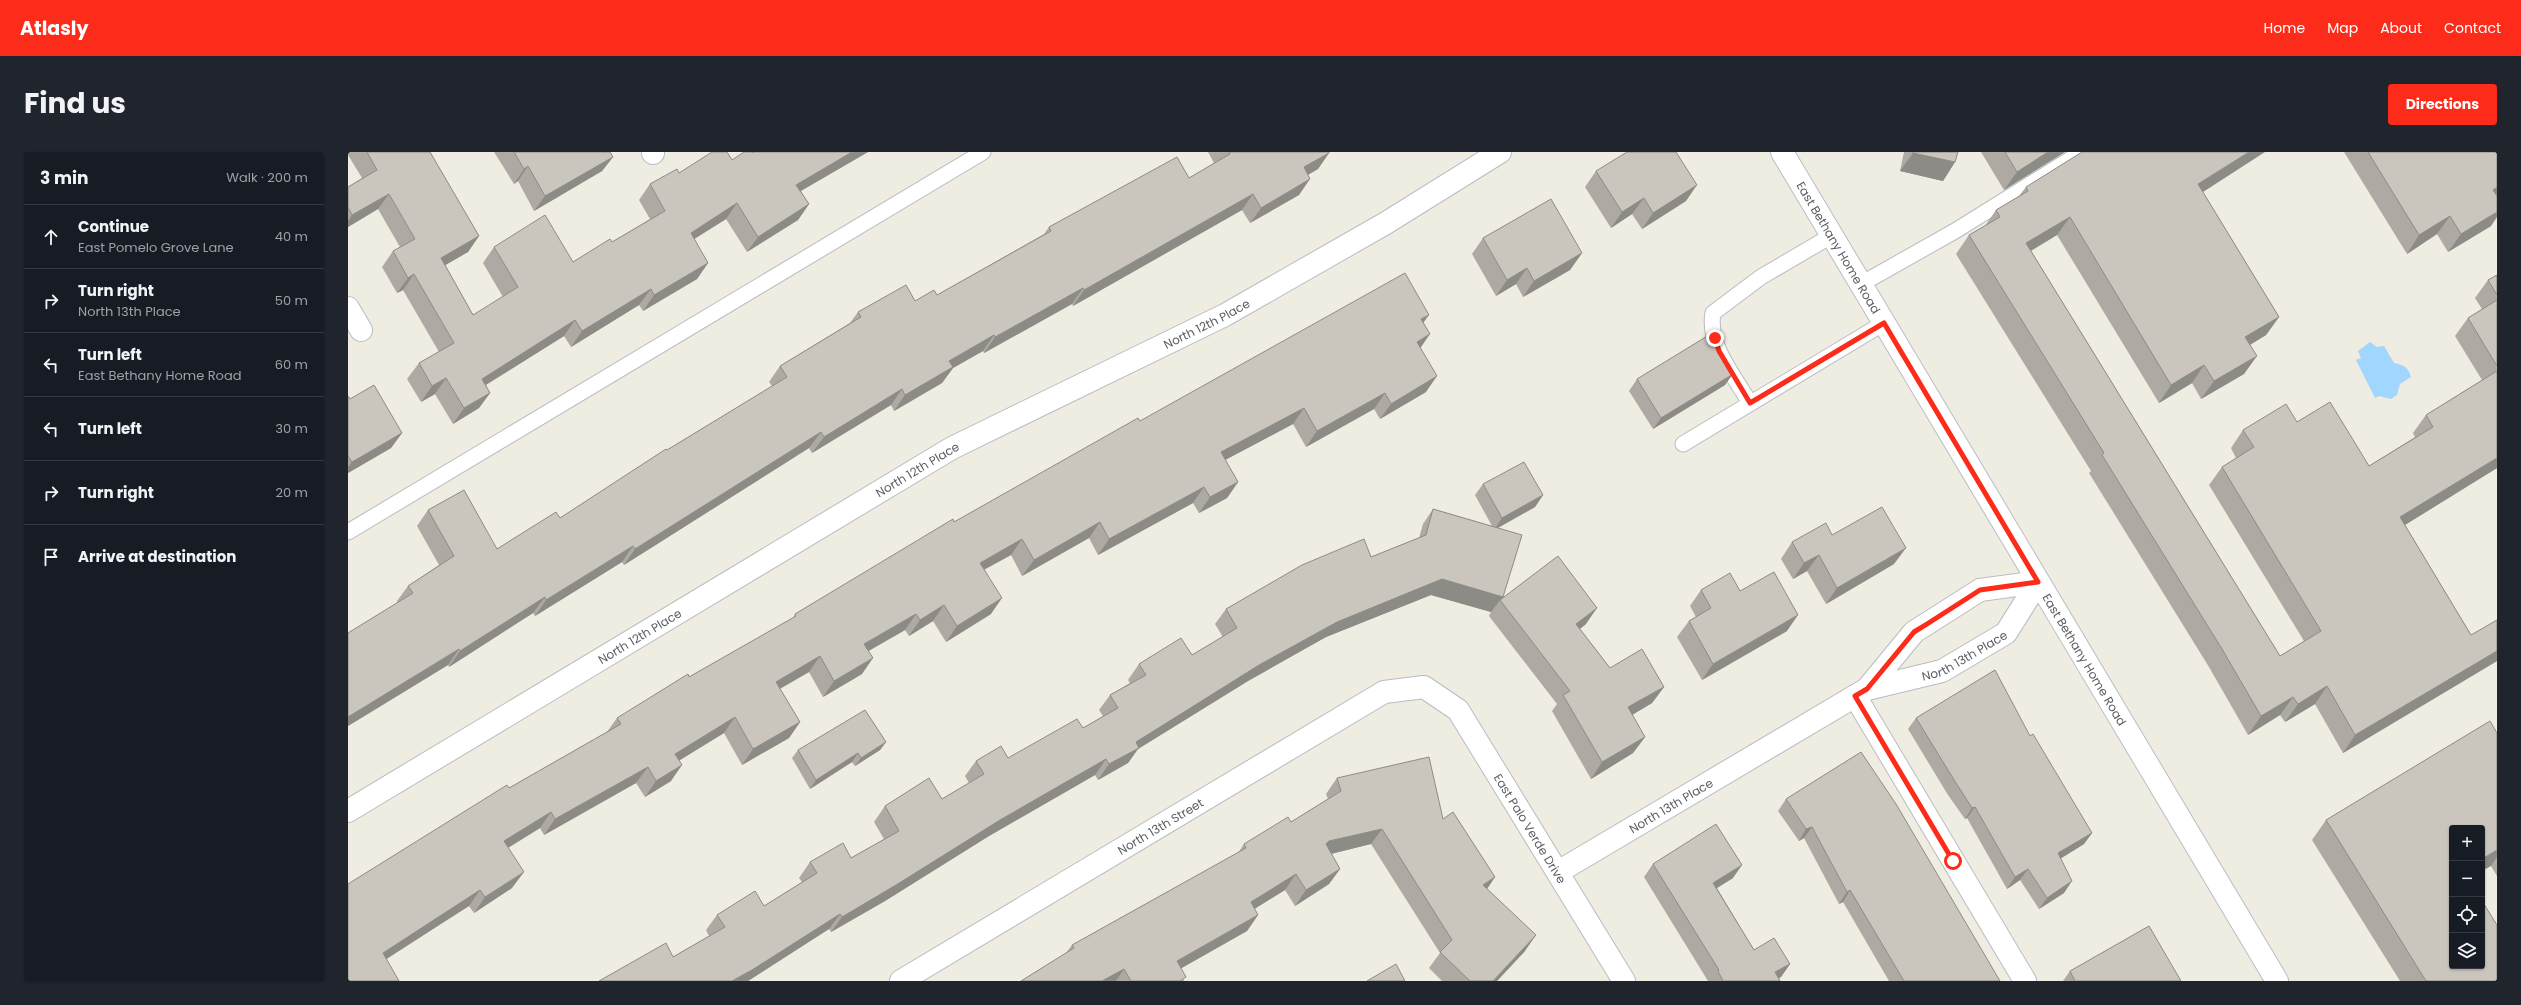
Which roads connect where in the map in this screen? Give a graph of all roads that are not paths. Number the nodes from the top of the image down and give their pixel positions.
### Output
1 (983, 152) edge
2 (1500, 152) edge
3 (1782, 152) edge
4 (2082, 152) edge
5 (1831, 236) junction
6 (1861, 284) junction
7 (348, 308) edge
8 (1884, 323) junction
9 (361, 330) dead end
10 (1750, 403) junction
11 (1683, 444) dead end
12 (348, 532) edge
13 (2038, 582) junction
14 (1424, 687) joint
15 (1861, 693) junction
16 (348, 811) edge
17 (1558, 872) junction
18 (901, 981) edge
19 (1624, 981) edge
20 (2025, 981) edge
21 (2277, 981) edge

1 - 12 lane
2 - 16 street, North 12th Place
3 - 5 street, East Bethany Home Road
4 - 6 lane
5 - 6 street, East Bethany Home Road
5 - 10 lane
6 - 8 street, East Bethany Home Road
7 - 9 street
8 - 10 lane
8 - 13 street, East Bethany Home Road
10 - 11 lane
13 - 15 street, North 13th Place
13 - 15 street, North 13th Place
13 - 21 street, East Bethany Home Road
14 - 17 street, East Palo Verde Drive
14 - 18 street, North 13th Street
15 - 17 street, North 13th Place
15 - 20 street
17 - 19 street, East Palo Verde Drive

